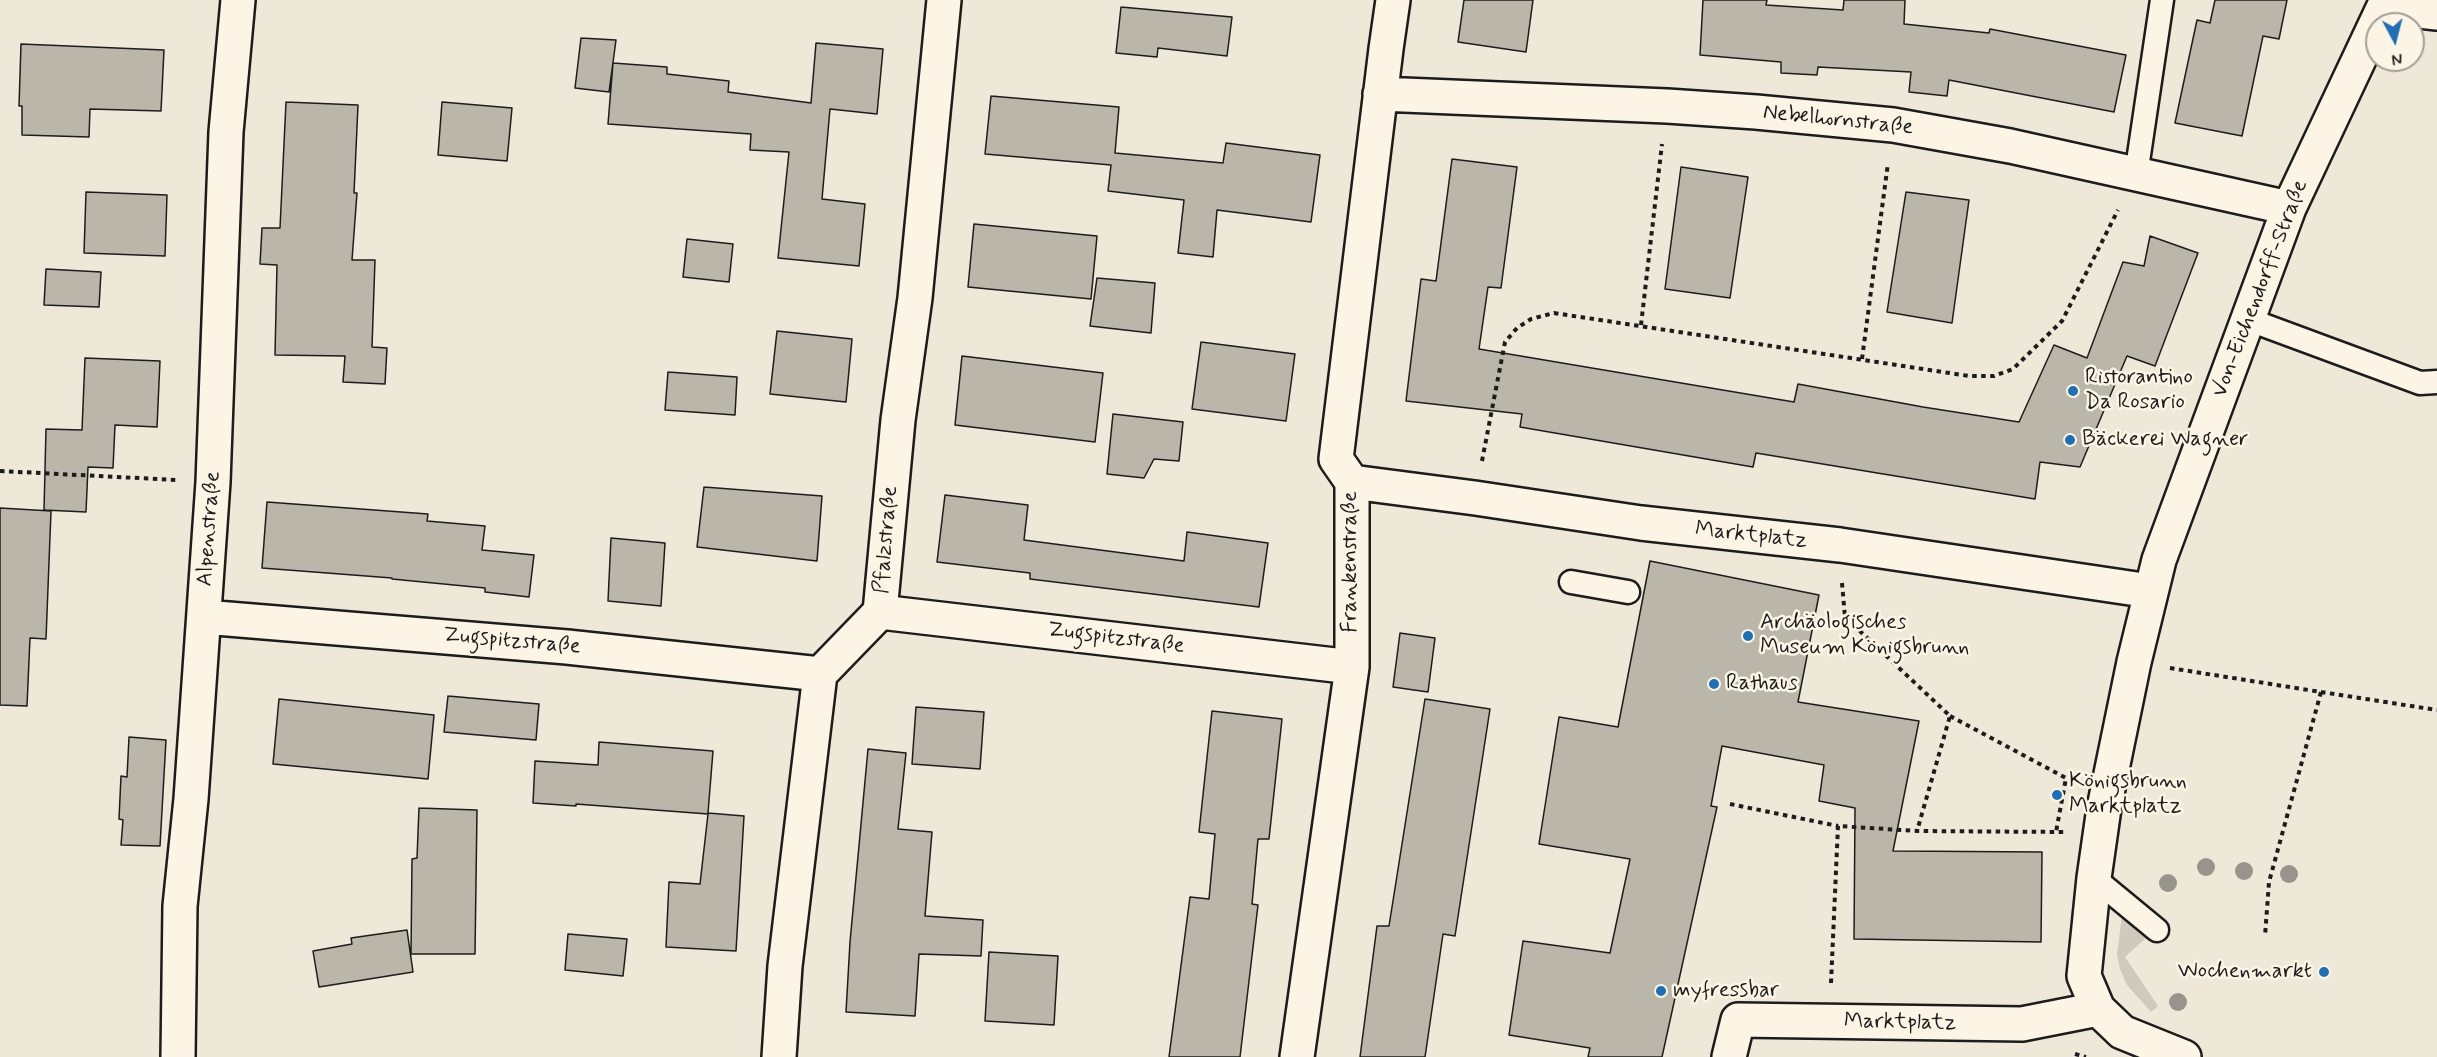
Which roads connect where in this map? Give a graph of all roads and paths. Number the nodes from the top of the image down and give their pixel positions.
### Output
1 (238, 0) edge
2 (944, 0) edge
3 (1394, 0) edge
4 (2162, 0) edge
5 (2386, 3) edge
6 (2437, 13) edge
7 (1380, 94) junction
8 (1667, 106) junction
9 (1893, 125) junction
10 (2136, 175) junction
11 (2289, 208) junction
12 (2247, 319) junction
13 (1641, 325) junction
14 (1862, 359) junction
15 (2437, 382) edge
16 (0, 471) edge
17 (213, 482) junction
18 (1352, 482) junction
19 (1475, 498) junction
20 (1840, 545) junction
21 (1571, 582) dead end
22 (2150, 591) junction
23 (1628, 592) dead end
24 (880, 612) junction
25 (204, 617) junction
26 (2134, 662) junction
27 (1352, 667) junction
28 (820, 674) junction
29 (2321, 692) junction
30 (2437, 710) edge
31 (1950, 716) junction
32 (1730, 804) dead end
33 (1838, 826) junction
34 (1917, 831) junction
35 (2056, 832) junction
36 (2101, 832) junction
37 (2094, 879) junction
38 (2157, 930) dead end
39 (2265, 936) dead end
40 (2098, 1009) junction
41 (1828, 1022) junction
42 (178, 1057) edge
43 (779, 1057) edge
44 (1297, 1057) edge
45 (1729, 1057) edge
46 (2184, 1057) edge

1 - 17 street, Alpenstraße
2 - 24 street, Pfalzstraße
3 - 7 street, Frankenstraße
4 - 10 lane
5 - 6 street
5 - 11 street, Von-Eichendorff-Straße
7 - 8 street, Nebelhornstraße
7 - 18 street, Frankenstraße
8 - 9 street, Nebelhornstraße
8 - 13 path
9 - 10 street, Nebelhornstraße
9 - 14 path
10 - 11 street, Nebelhornstraße
10 - 14 path
11 - 12 street, Von-Eichendorff-Straße
12 - 15 lane
12 - 22 street, Von-Eichendorff-Straße
13 - 14 path
13 - 19 path
16 - 17 path
17 - 25 street, Alpenstraße
18 - 19 street, Marktplatz
18 - 27 street, Frankenstraße
19 - 20 street, Marktplatz
20 - 22 street, Marktplatz
20 - 31 path
21 - 23 lane
22 - 26 street, Von-Eichendorff-Straße
24 - 27 street, Zugspitzstraße
24 - 28 street, Pfalzstraße
25 - 28 street, Zugspitzstraße
25 - 42 street, Alpenstraße
26 - 29 path
26 - 36 street, Von-Eichendorff-Straße
27 - 44 street, Frankenstraße
28 - 43 street
29 - 30 path
29 - 39 path
31 - 34 path
31 - 35 path
32 - 33 path
33 - 34 path
33 - 41 path
34 - 35 path
35 - 36 path
36 - 37 street, Von-Eichendorff-Straße
37 - 38 lane
37 - 40 street, Von-Eichendorff-Straße
40 - 41 street, Marktplatz
40 - 46 street
41 - 45 street, Marktplatz

